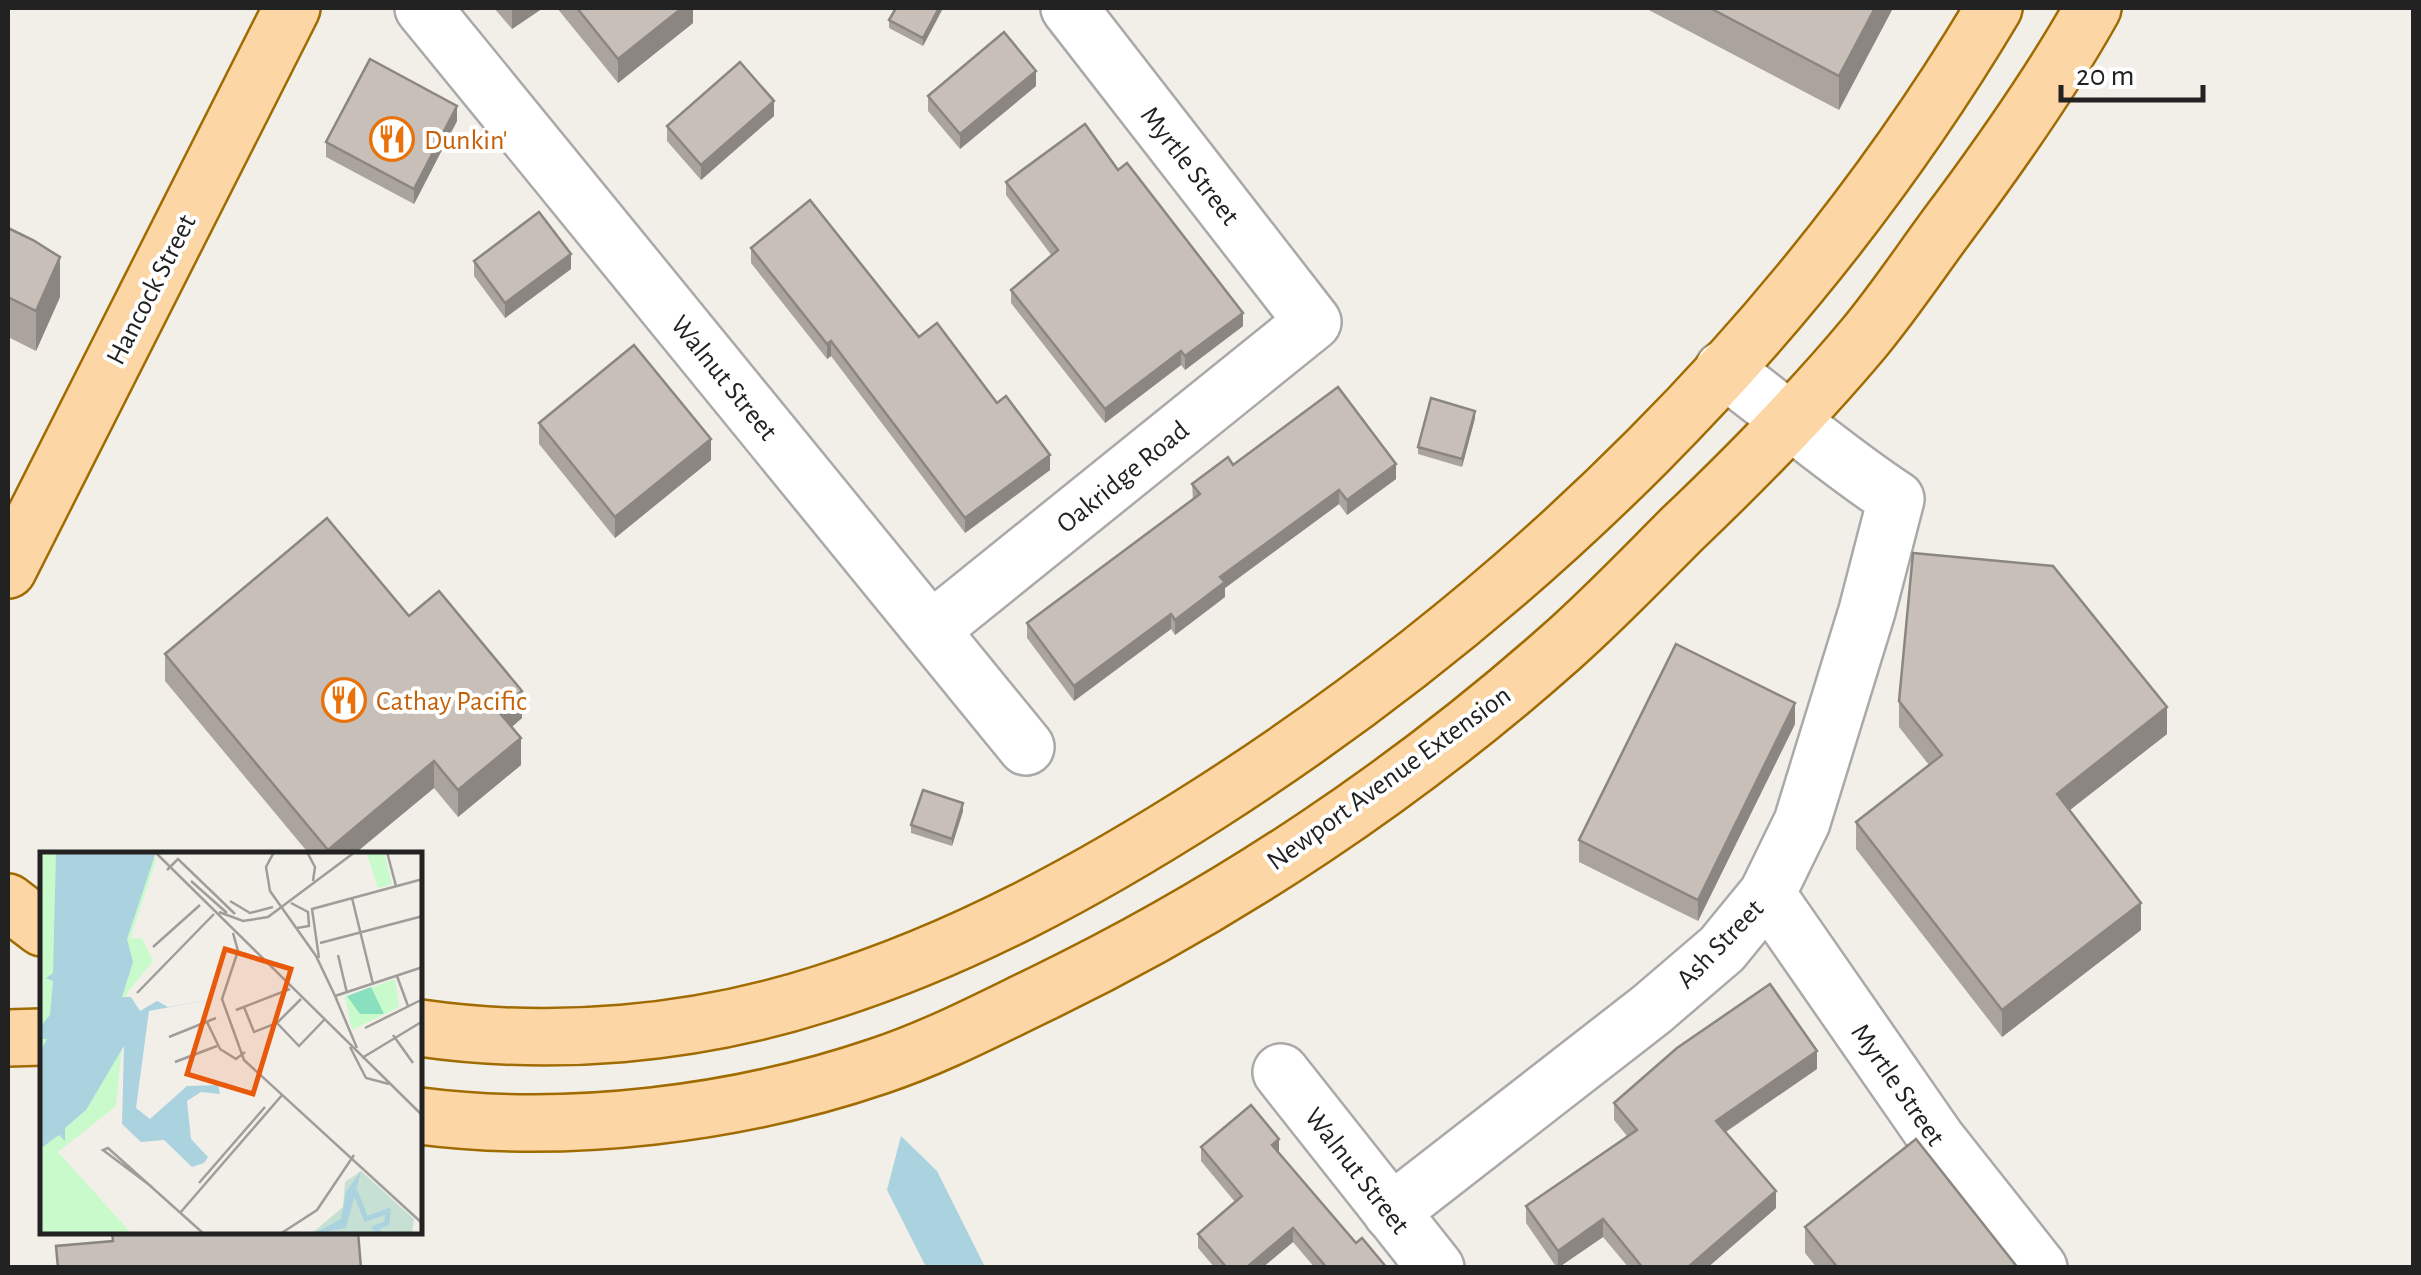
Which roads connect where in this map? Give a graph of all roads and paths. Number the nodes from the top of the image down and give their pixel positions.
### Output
1 (292, 8) edge
2 (423, 8) edge
3 (1069, 8) edge
4 (1994, 8) edge
5 (2093, 8) edge
6 (1313, 322) joint
7 (1723, 370) junction
8 (1792, 419) junction
9 (8, 570) edge
10 (931, 630) junction
11 (1026, 746) dead end
12 (1767, 894) junction
13 (8, 902) edge
14 (40, 926) edge
15 (8, 948) edge
16 (40, 950) edge
17 (422, 1028) edge
18 (40, 1037) edge
19 (8, 1038) edge
20 (1281, 1072) dead end
21 (422, 1116) edge
22 (1391, 1212) junction
23 (1436, 1268) edge
24 (2040, 1268) edge

1 - 9 main road, Hancock Street
2 - 10 street, Walnut Street
3 - 6 street, Myrtle Street
4 - 7 main road
5 - 8 main road, Newport Avenue Extension
6 - 10 street, Oakridge Road
7 - 8 street
7 - 17 main road
8 - 12 street, Ash Street
8 - 21 main road, Newport Avenue Extension
10 - 11 street, Walnut Street
12 - 22 street, Ash Street
12 - 24 street, Myrtle Street
13 - 14 main road
15 - 16 main road
18 - 19 main road
20 - 22 street, Walnut Street
22 - 23 street, Walnut Street

